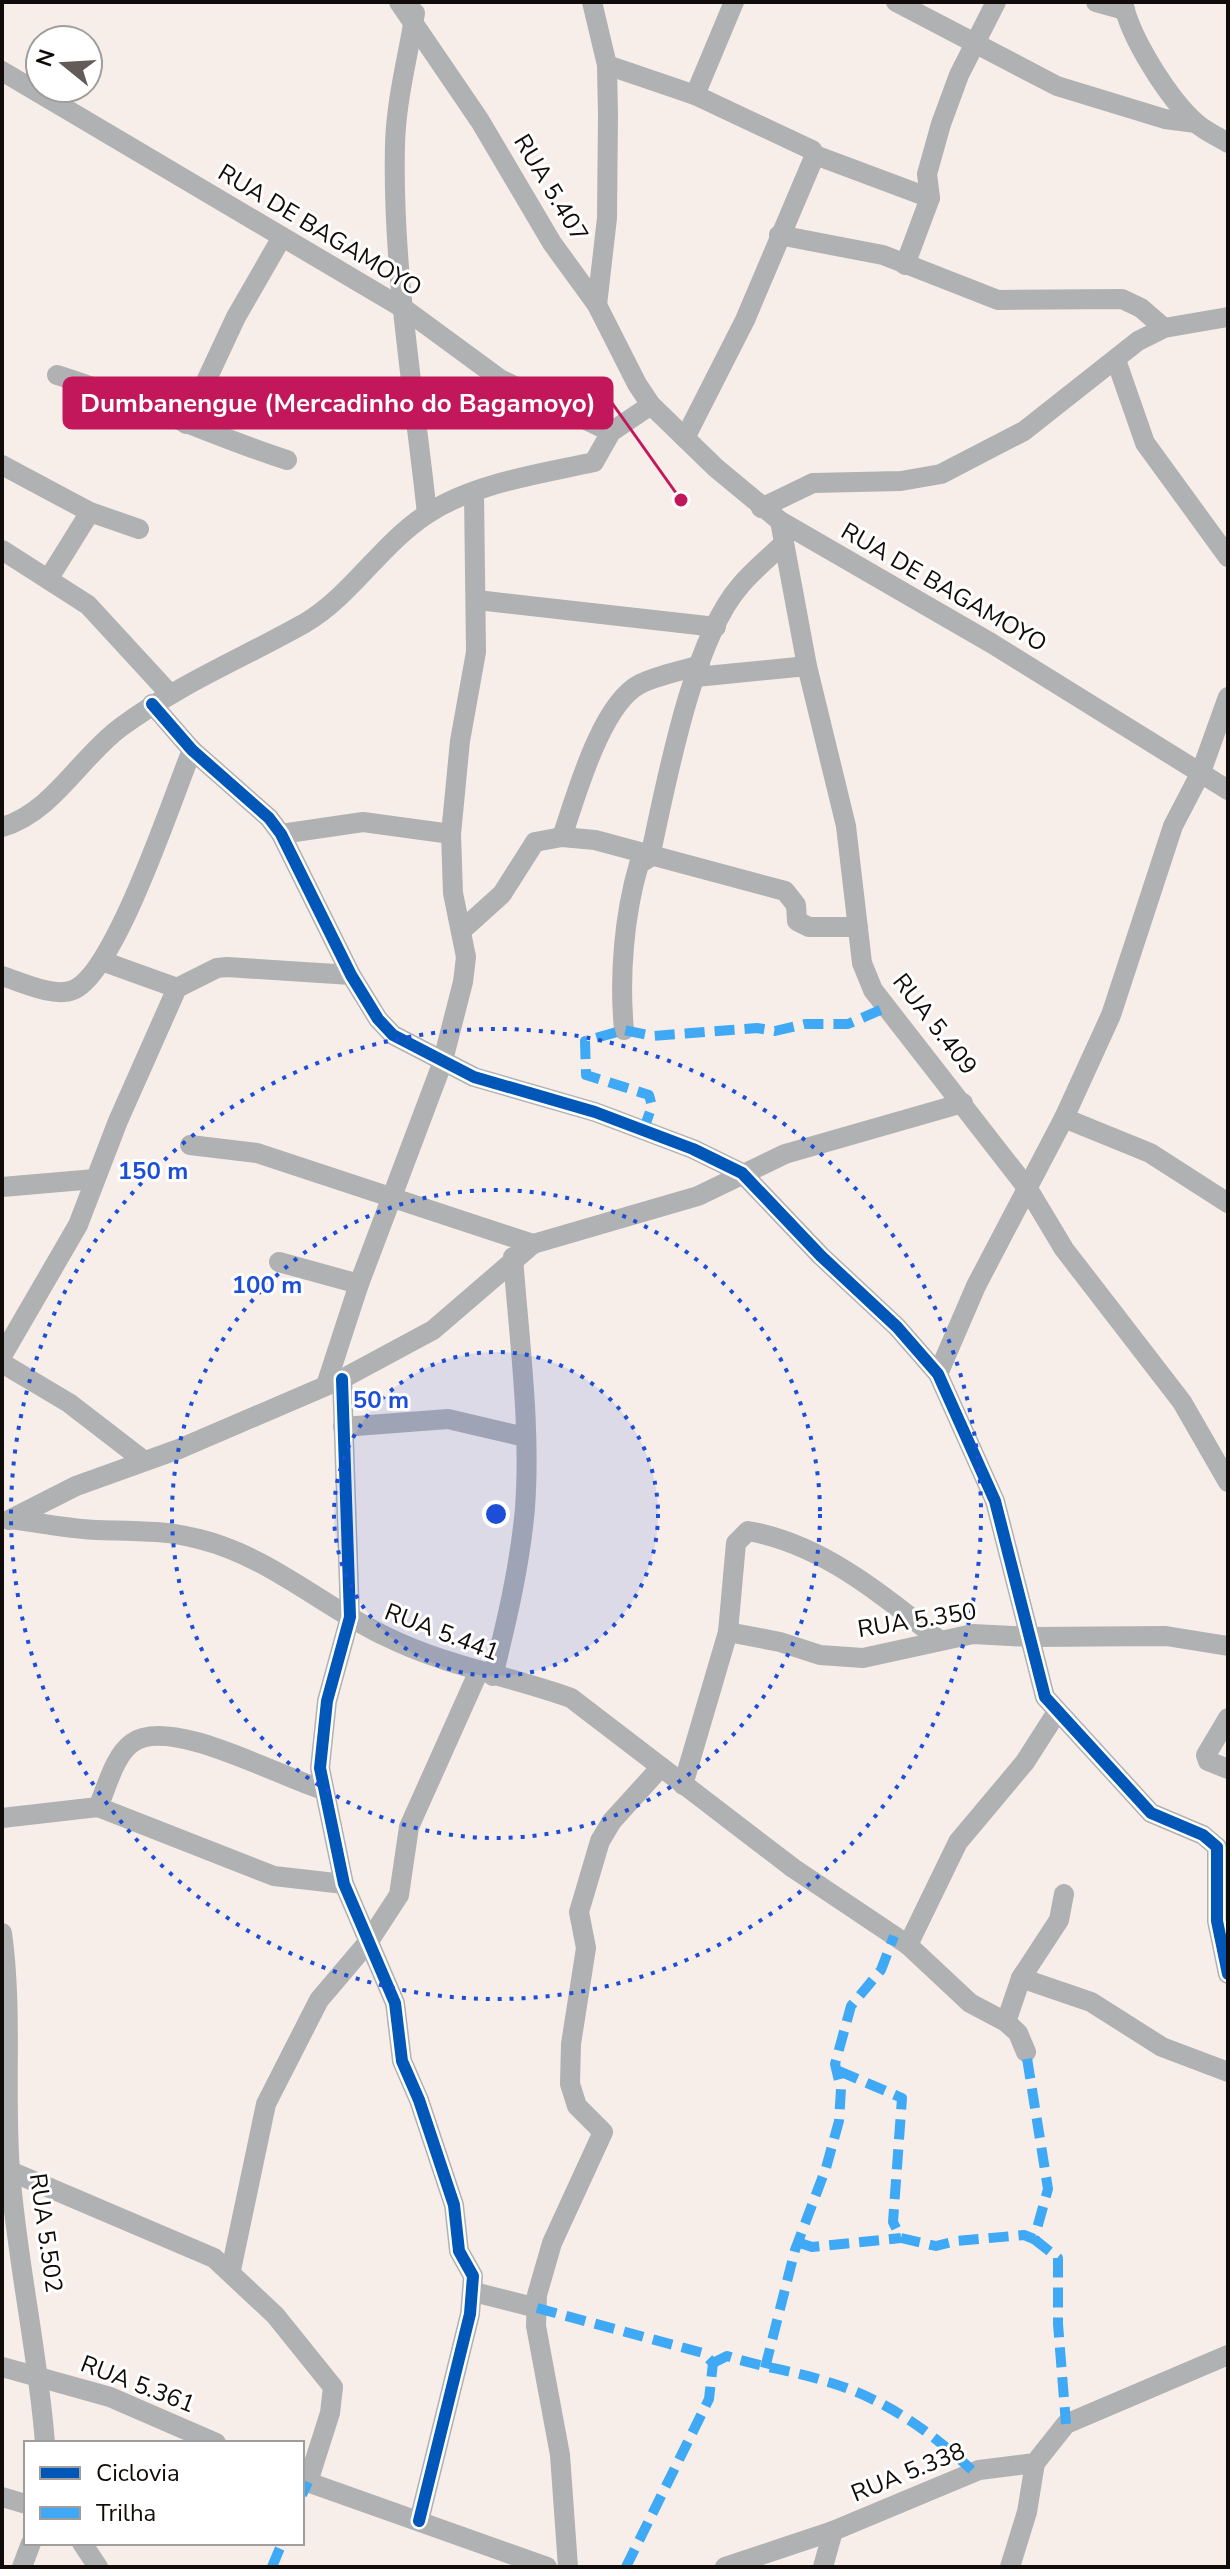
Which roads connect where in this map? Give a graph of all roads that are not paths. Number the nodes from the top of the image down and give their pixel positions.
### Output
1 (399, 2) edge
2 (592, 2) edge
3 (734, 2) edge
4 (896, 2) edge
5 (996, 2) edge
6 (1096, 2) edge
7 (1124, 6) edge
8 (415, 12) edge
9 (974, 44) junction
10 (607, 65) junction
11 (2, 71) edge
12 (695, 95) junction
13 (1196, 123) junction
14 (1228, 143) edge
15 (815, 155) junction
16 (930, 198) junction
17 (779, 235) junction
18 (282, 237) junction
19 (905, 265) junction
20 (597, 305) junction
21 (406, 310) junction
22 (1228, 317) edge
23 (1164, 328) junction
24 (1116, 360) junction
25 (57, 375) dead end
26 (651, 405) junction
27 (186, 424) junction
28 (611, 432) junction
29 (685, 438) junction
30 (287, 460) dead end
31 (2, 465) edge
32 (474, 493) junction
33 (761, 508) junction
34 (90, 512) junction
35 (427, 514) junction
36 (780, 521) junction
37 (139, 529) dead end
38 (784, 543) junction
39 (2, 550) edge
40 (1228, 557) edge
41 (49, 578) junction
42 (477, 600) junction
43 (716, 627) junction
44 (807, 666) junction
45 (698, 671) junction
46 (1228, 697) edge
47 (160, 699) junction
48 (192, 750) junction
49 (1201, 772) junction
50 (1228, 790) edge
51 (2, 827) edge
52 (281, 834) junction
53 (451, 834) junction
54 (562, 837) junction
55 (650, 857) junction
56 (858, 927) junction
57 (461, 931) junction
58 (102, 961) junction
59 (351, 975) junction
60 (2, 976) edge
61 (177, 988) junction
62 (624, 1030) dead end
63 (442, 1064) junction
64 (963, 1103) junction
65 (1064, 1118) junction
66 (190, 1145) dead end
67 (742, 1173) junction
68 (95, 1179) junction
69 (2, 1187) edge
70 (1028, 1189) junction
71 (391, 1197) junction
72 (1228, 1203) edge
73 (533, 1244) junction
74 (513, 1257) junction
75 (279, 1262) dead end
76 (359, 1284) junction
77 (2, 1356) edge
78 (2, 1363) edge
79 (938, 1374) junction
80 (334, 1382) junction
81 (343, 1427) junction
82 (525, 1437) junction
83 (143, 1460) junction
84 (1228, 1482) edge
85 (7, 1520) edge
86 (350, 1617) junction
87 (728, 1632) junction
88 (1030, 1637) junction
89 (938, 1639) junction
90 (1228, 1646) edge
91 (486, 1675) junction
92 (1057, 1712) junction
93 (1228, 1718) edge
94 (661, 1767) junction
95 (1228, 1769) edge
96 (683, 1785) junction
97 (324, 1790) junction
98 (98, 1807) junction
99 (2, 1818) edge
100 (344, 1884) junction
101 (1064, 1894) dead end
102 (2, 1933) edge
103 (369, 1941) junction
104 (908, 1945) junction
105 (1228, 1974) edge
106 (1021, 1978) junction
107 (1006, 2022) junction
108 (1026, 2052) dead end
109 (1228, 2072) edge
110 (10, 2171) junction
111 (231, 2270) junction
112 (474, 2292) junction
113 (537, 2308) junction
114 (1228, 2355) edge
115 (2, 2367) edge
116 (40, 2375) junction
117 (45, 2441) edge
118 (211, 2441) edge
119 (1035, 2463) junction
120 (305, 2481) edge
121 (2, 2497) edge
122 (24, 2503) edge
123 (419, 2521) junction
124 (833, 2531) junction
125 (30, 2545) edge
126 (83, 2545) edge
127 (22, 2567) edge
128 (98, 2567) edge
129 (547, 2567) edge
130 (568, 2567) edge
131 (725, 2567) edge
132 (823, 2567) edge
133 (1010, 2567) edge

1 - 8 street, RUA 5.407
2 - 10 street
3 - 12 street
4 - 9 street
5 - 9 street
6 - 7 street
7 - 13 street
8 - 20 street, RUA 5.407
8 - 21 street
9 - 13 street
9 - 16 street
10 - 12 street
10 - 20 street
11 - 18 street, RUA DE BAGAMOYO
12 - 15 street
13 - 14 street
15 - 16 street
15 - 17 street
16 - 19 street
17 - 19 street
17 - 29 street
18 - 21 street, RUA DE BAGAMOYO
18 - 27 street
19 - 23 street
20 - 26 street, RUA 5.407
21 - 28 street, RUA DE BAGAMOYO
21 - 35 street
22 - 23 street
23 - 24 street
24 - 33 street
24 - 40 street
25 - 27 street
26 - 28 street
26 - 29 street, RUA DE BAGAMOYO
27 - 30 street
28 - 32 street
29 - 33 street, RUA DE BAGAMOYO
31 - 34 street
32 - 35 street
32 - 42 street
33 - 36 street, RUA DE BAGAMOYO
34 - 37 street
34 - 41 street
35 - 47 street
36 - 38 street, RUA 5.409
36 - 49 street, RUA DE BAGAMOYO
38 - 43 street
38 - 44 street, RUA 5.409
39 - 41 street
41 - 47 street
42 - 43 street
42 - 53 street
43 - 45 street
44 - 45 street
44 - 56 street, RUA 5.409
45 - 54 street
45 - 55 street
46 - 49 street
47 - 48 street
47 - 51 street
48 - 52 street
48 - 58 street
49 - 50 street, RUA DE BAGAMOYO
49 - 65 street
52 - 53 street
52 - 59 street
53 - 57 street
54 - 55 street
54 - 57 street
55 - 56 street
55 - 62 street
56 - 64 street, RUA 5.409
57 - 63 street
58 - 60 street
58 - 61 street
59 - 61 street
59 - 63 street
61 - 68 street
63 - 67 street
63 - 71 street
64 - 67 street
64 - 70 street, RUA 5.409
65 - 70 street
65 - 72 street
66 - 71 street
67 - 73 street
67 - 79 street
68 - 69 street
68 - 77 street
70 - 79 street
70 - 84 street, RUA 5.409
71 - 73 street
71 - 76 street
73 - 74 street
74 - 80 street
74 - 82 street
75 - 76 street
76 - 80 street
78 - 83 street
79 - 88 street
80 - 81 street
80 - 83 street
81 - 82 street
81 - 86 street
82 - 91 street
83 - 85 street
85 - 86 street, RUA 5.441
86 - 91 street, RUA 5.441
86 - 97 street
87 - 89 street, RUA 5.350
87 - 89 street
87 - 96 street
88 - 89 street, RUA 5.350
88 - 90 street, RUA 5.350
88 - 92 street
91 - 94 street, RUA 5.441
91 - 103 street
92 - 104 street
92 - 105 street
93 - 95 street
94 - 96 street, RUA 5.441
94 - 113 street
96 - 104 street, RUA 5.441
97 - 98 street
97 - 100 street
98 - 99 street
98 - 100 street
100 - 103 street
101 - 106 street
102 - 110 street, RUA 5.502
103 - 111 street
103 - 112 street
104 - 107 street, RUA 5.441
106 - 107 street
106 - 109 street
107 - 108 street, RUA 5.441
110 - 111 street
110 - 116 street, RUA 5.502
111 - 120 street
112 - 113 street
112 - 123 street
113 - 130 street
114 - 119 street
115 - 116 street, RUA 5.361
116 - 117 street, RUA 5.502
116 - 118 street, RUA 5.361
119 - 124 street, RUA 5.338
119 - 133 street
120 - 123 street
121 - 122 street
123 - 129 street
124 - 131 street, RUA 5.338
124 - 132 street
125 - 127 street
126 - 128 street

